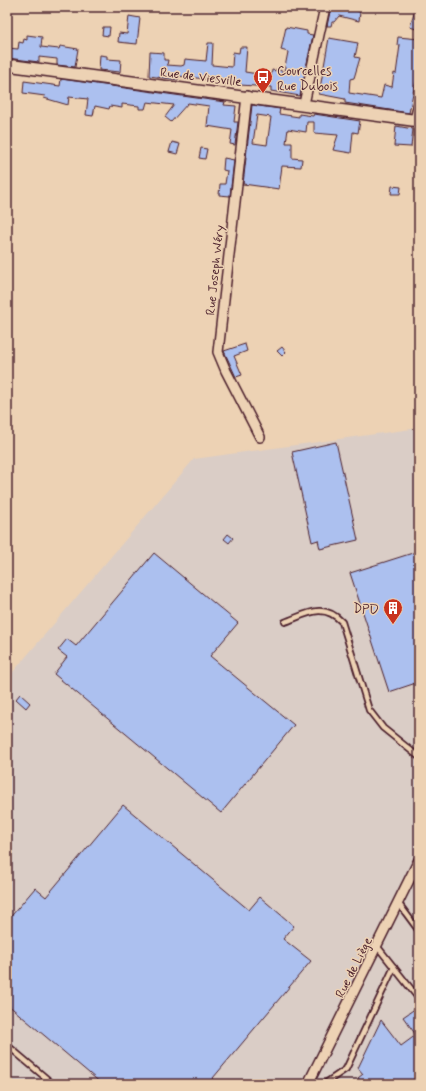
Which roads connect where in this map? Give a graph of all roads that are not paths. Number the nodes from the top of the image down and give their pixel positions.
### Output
1 (325, 7) edge
2 (7, 65) edge
3 (247, 96) junction
4 (419, 103) edge
5 (304, 104) junction
6 (417, 121) edge
7 (260, 437) dead end
8 (285, 622) dead end
9 (419, 757) edge
10 (419, 860) edge
11 (399, 904) junction
12 (419, 931) edge
13 (377, 946) junction
14 (394, 968) junction
15 (419, 999) edge
16 (7, 1044) edge
17 (53, 1084) edge
18 (308, 1084) edge
19 (324, 1084) edge

1 - 5 street
2 - 3 street, Rue de Viesville
3 - 5 street, Rue de Viesville
3 - 7 street, Rue Joseph Wéry
4 - 6 street
5 - 6 street, Rue de Viesville
8 - 9 lane
10 - 11 street, Rue de Liège
11 - 12 lane
11 - 13 street, Rue de Liège
13 - 14 lane
13 - 18 street, Rue de Liège
14 - 15 lane
14 - 19 lane
16 - 17 lane

